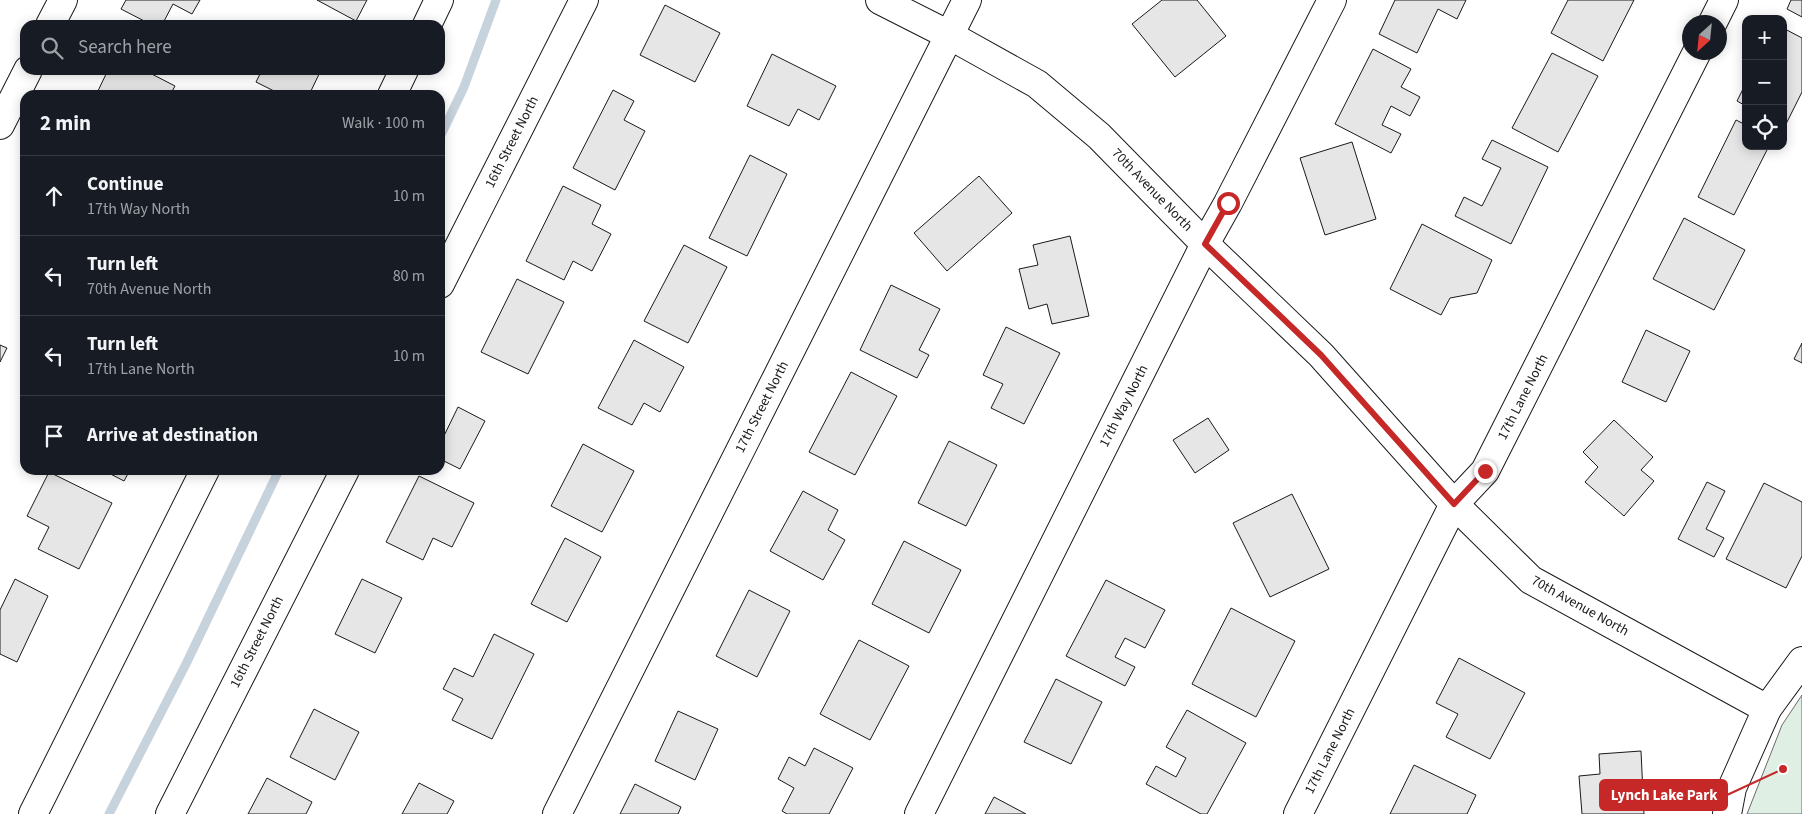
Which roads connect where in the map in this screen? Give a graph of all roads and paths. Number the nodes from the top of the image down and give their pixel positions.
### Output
1 (63, 0) edge
2 (440, 0) edge
3 (584, 0) edge
4 (880, 0) edge
5 (967, 0) edge
6 (1332, 0) edge
7 (1724, 0) edge
8 (1716, 15) edge
9 (53, 20) edge
10 (430, 20) edge
11 (949, 35) junction
12 (1693, 60) edge
13 (25, 75) edge
14 (402, 75) edge
15 (394, 90) edge
16 (0, 125) edge
17 (1205, 244) junction
18 (445, 274) edge
19 (202, 475) edge
20 (342, 475) edge
21 (1454, 504) junction
22 (1802, 661) edge
23 (1767, 709) junction
24 (33, 814) edge
25 (170, 814) edge
26 (556, 814) edge
27 (919, 814) edge
28 (1298, 814) edge
29 (1727, 814) edge

1 - 9 street
2 - 10 street
3 - 18 street, 16th Street North
4 - 11 street, 70th Avenue North
5 - 11 street, 17th Street North
6 - 17 street, 17th Way North
7 - 8 street
11 - 17 street, 70th Avenue North
11 - 26 street, 17th Street North
12 - 21 street, 17th Lane North
13 - 16 street
14 - 15 street
17 - 21 street, 70th Avenue North
17 - 27 street, 17th Way North
19 - 24 street
20 - 25 street, 16th Street North
21 - 23 street, 70th Avenue North
21 - 28 street, 17th Lane North
22 - 23 street
23 - 29 street

